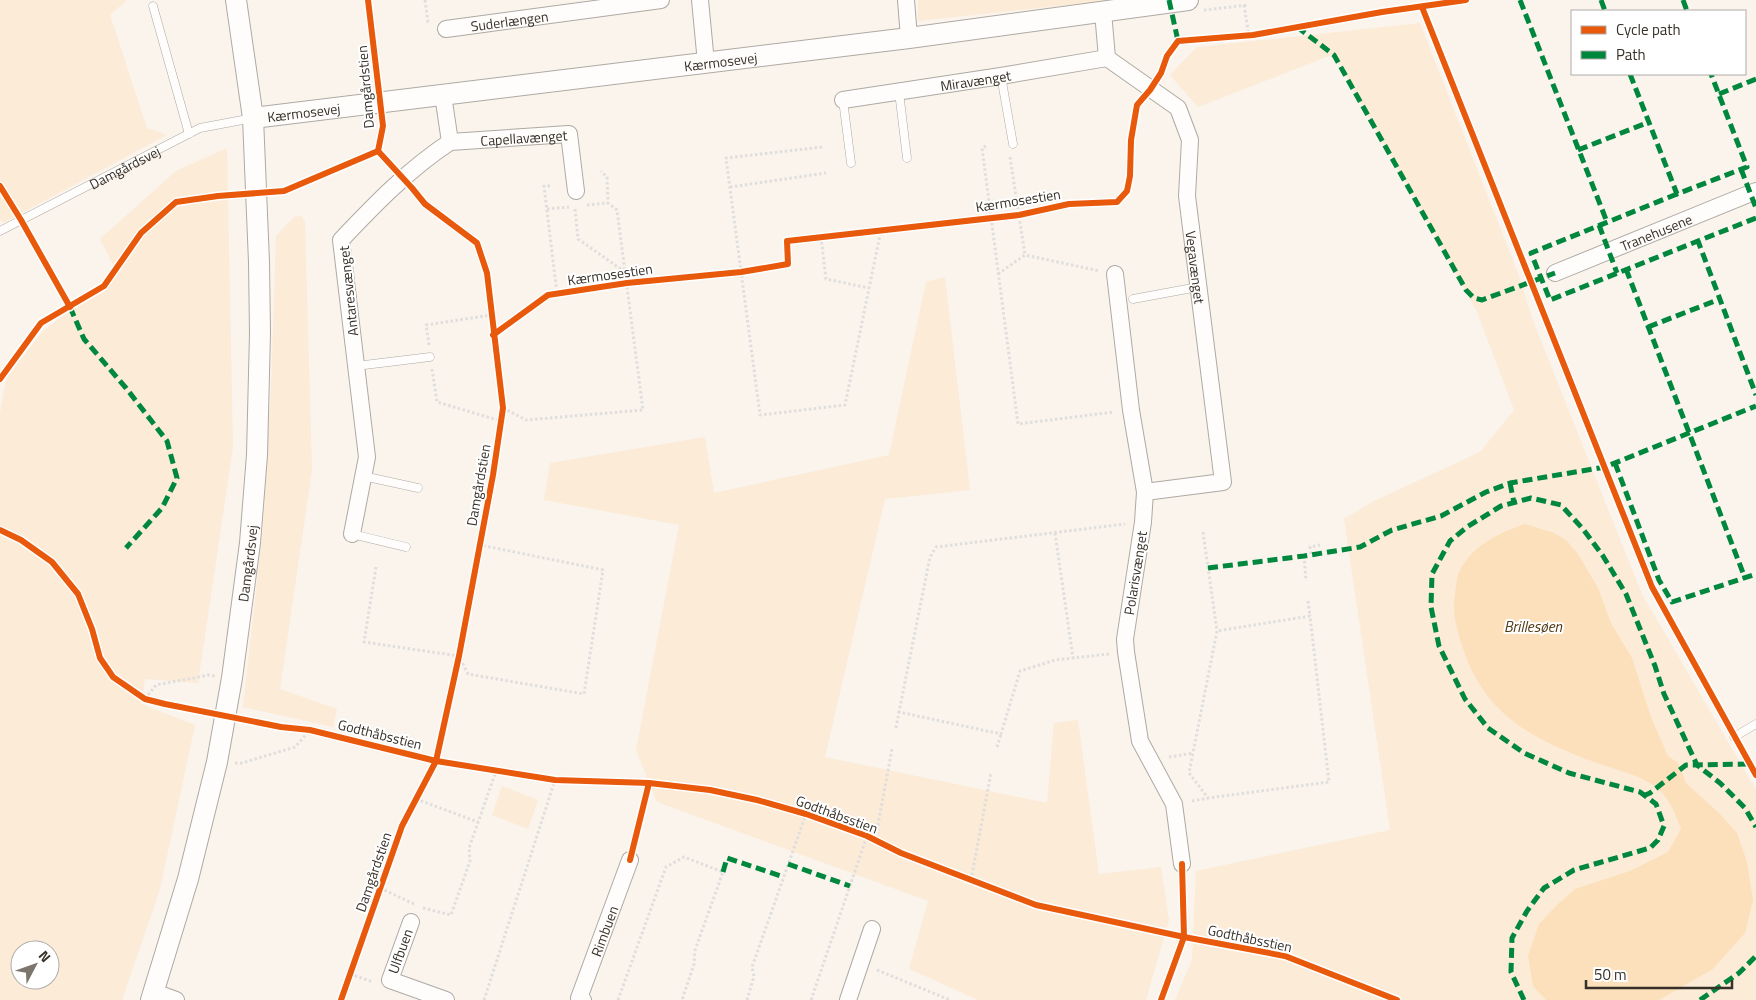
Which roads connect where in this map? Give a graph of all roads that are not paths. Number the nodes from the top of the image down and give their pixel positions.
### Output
1 (236, 0) edge
2 (661, 0) edge
3 (700, 0) edge
4 (906, 0) edge
5 (1195, 5) edge
6 (153, 6) dead end
7 (1102, 12) junction
8 (446, 29) dead end
9 (909, 38) junction
10 (1107, 58) junction
11 (706, 63) junction
12 (1002, 76) junction
13 (899, 92) junction
14 (444, 95) junction
15 (843, 100) joint
16 (253, 118) junction
17 (189, 134) junction
18 (450, 142) junction
19 (1013, 144) road end
20 (907, 158) dead end
21 (851, 163) dead end
22 (576, 191) road end
23 (1756, 191) edge
24 (0, 231) edge
25 (1555, 273) dead end
26 (1115, 274) road end
27 (1198, 287) junction
28 (1133, 299) dead end
29 (430, 357) road end
30 (356, 366) junction
31 (363, 476) junction
32 (418, 488) dead end
33 (1145, 492) junction
34 (352, 534) joint
35 (406, 547) dead end
36 (1756, 724) edge
37 (1734, 737) dead end
38 (630, 860) dead end
39 (1182, 864) dead end
40 (411, 922) dead end
41 (872, 929) dead end
42 (152, 996) edge
43 (176, 1000) edge
44 (446, 1000) edge
45 (578, 1000) edge
46 (848, 1000) edge

1 - 16 street, Damgårdsvej
2 - 8 street, Suderlængen
3 - 11 street
4 - 9 street
5 - 7 street, Kærmosevej
6 - 17 lane
7 - 9 street, Kærmosevej
7 - 10 street
9 - 11 street, Kærmosevej
10 - 12 street, Miravænget
10 - 27 street, Vegavænget
11 - 14 street, Kærmosevej
12 - 13 street, Miravænget
12 - 19 lane
13 - 15 street, Miravænget
13 - 20 lane
14 - 16 street, Kærmosevej
14 - 18 street
15 - 21 lane
16 - 17 lane, Damgårdsvej
16 - 42 street, Damgårdsvej
17 - 24 lane, Damgårdsvej
18 - 22 street, Capellavænget
18 - 30 street, Antaresvænget
23 - 25 street, Tranehusene
26 - 33 street, Polarisvænget
27 - 28 lane
27 - 33 street, Vegavænget
29 - 30 lane
30 - 31 street, Antaresvænget
31 - 32 lane
31 - 34 street, Antaresvænget
33 - 39 street, Polarisvænget
34 - 35 lane
36 - 37 lane
38 - 45 street, Rimbuen
40 - 44 street, Ulfbuen
41 - 46 street
42 - 43 street

